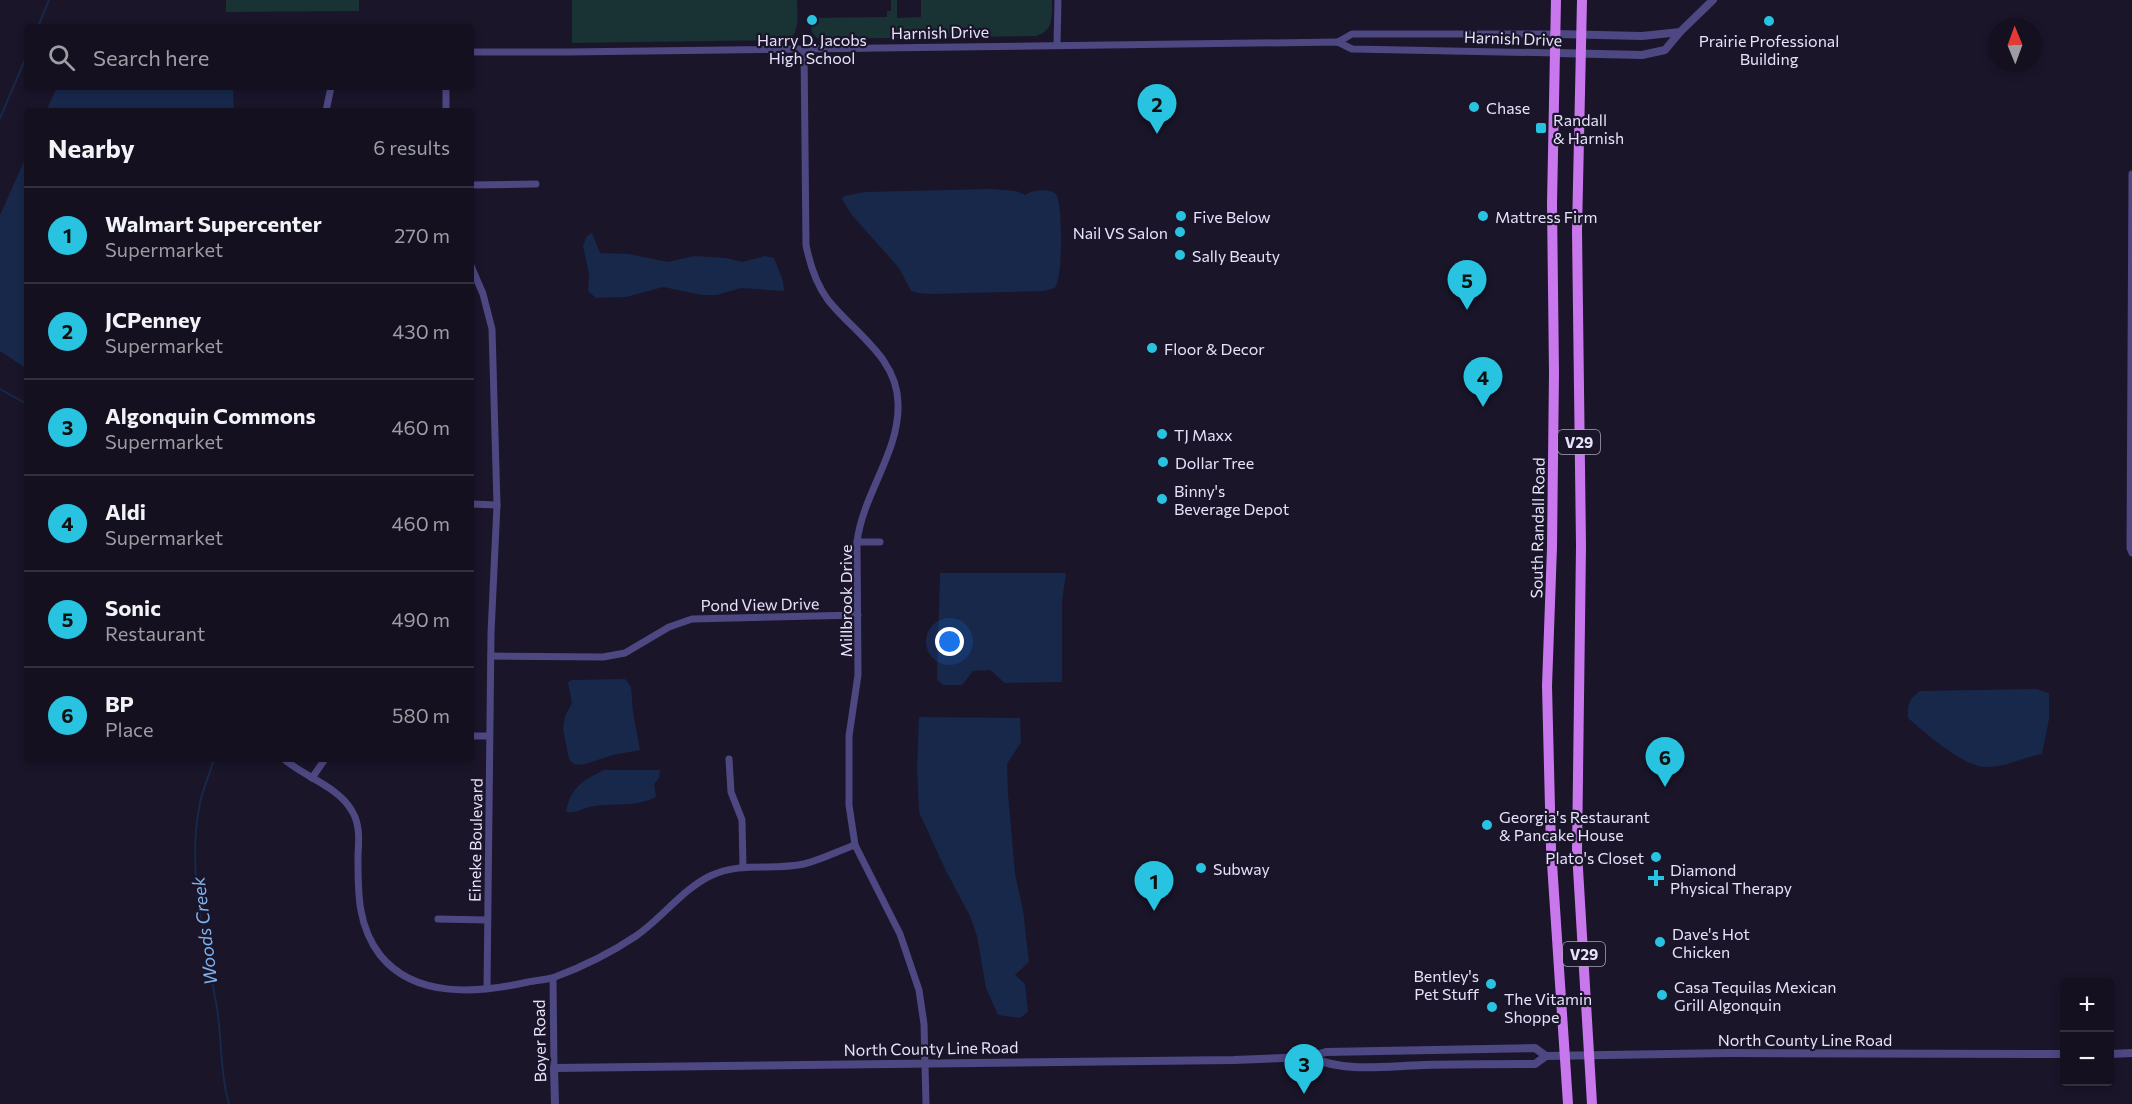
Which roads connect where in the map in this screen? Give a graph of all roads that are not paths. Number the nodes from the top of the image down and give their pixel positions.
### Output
1 (1058, 0) edge
2 (1556, 0) edge
3 (1582, 0) edge
4 (1713, 0) edge
5 (1680, 32) junction
6 (1556, 34) junction
7 (1582, 34) junction
8 (1338, 42) junction
9 (1058, 45) junction
10 (804, 48) junction
11 (474, 51) edge
12 (1556, 53) junction
13 (1582, 55) junction
14 (330, 90) edge
15 (446, 90) edge
16 (327, 108) edge
17 (446, 108) edge
18 (2132, 174) edge
19 (536, 184) dead end
20 (474, 185) edge
21 (2131, 252) edge
22 (474, 273) edge
23 (2132, 464) edge
24 (474, 504) edge
25 (497, 505) junction
26 (857, 542) junction
27 (880, 542) dead end
28 (2132, 553) edge
29 (858, 615) junction
30 (491, 656) junction
31 (474, 736) edge
32 (489, 736) junction
33 (729, 759) dead end
34 (288, 762) edge
35 (323, 762) edge
36 (312, 778) junction
37 (855, 845) junction
38 (743, 867) junction
39 (438, 919) dead end
40 (487, 920) junction
41 (553, 978) junction
42 (487, 988) junction
43 (2132, 1053) edge
44 (2060, 1054) edge
45 (2114, 1054) edge
46 (1546, 1056) junction
47 (1564, 1056) junction
48 (1590, 1056) junction
49 (1309, 1057) junction
50 (926, 1062) junction
51 (554, 1068) junction
52 (555, 1104) edge
53 (926, 1104) edge
54 (1568, 1104) edge
55 (1592, 1104) edge

1 - 9 street
2 - 6 main road, South Randall Road / V29
3 - 7 main road, V29
4 - 5 street, Harnish Drive
5 - 7 street, Harnish Drive
5 - 13 street, Harnish Drive
6 - 7 street, Harnish Drive
6 - 8 street, Harnish Drive
6 - 12 main road, South Randall Road / V29
7 - 13 main road, V29
8 - 9 street, Harnish Drive
8 - 12 street, Harnish Drive
9 - 10 street, Harnish Drive
10 - 11 street, Harnish Drive
10 - 26 street, Millbrook Drive
12 - 13 street, Harnish Drive
12 - 47 main road, South Randall Road / V29
13 - 48 main road, V29
14 - 16 street
15 - 17 street
18 - 21 street
19 - 20 street
21 - 23 street
22 - 25 street, Eineke Boulevard
23 - 28 street
24 - 25 street
25 - 30 street, Eineke Boulevard
26 - 27 street
26 - 29 street, Millbrook Drive
29 - 30 street, Pond View Drive
29 - 37 street, Millbrook Drive
30 - 32 street, Eineke Boulevard
31 - 32 street
32 - 40 street, Eineke Boulevard
33 - 38 street
34 - 36 street
35 - 36 street
36 - 42 street
37 - 38 street
37 - 50 street, Millbrook Drive
38 - 41 street
39 - 40 street
40 - 42 street, Eineke Boulevard
41 - 42 street
41 - 51 street, Boyer Road
43 - 45 street
44 - 48 street, North County Line Road
46 - 47 street, North County Line Road
46 - 49 street, North County Line Road
46 - 49 street, North County Line Road
47 - 48 street, North County Line Road
47 - 54 main road, South Randall Road
48 - 55 main road
49 - 50 street, North County Line Road
50 - 51 street, North County Line Road
50 - 53 street, Millbrook Drive
51 - 52 street, Boyer Road

